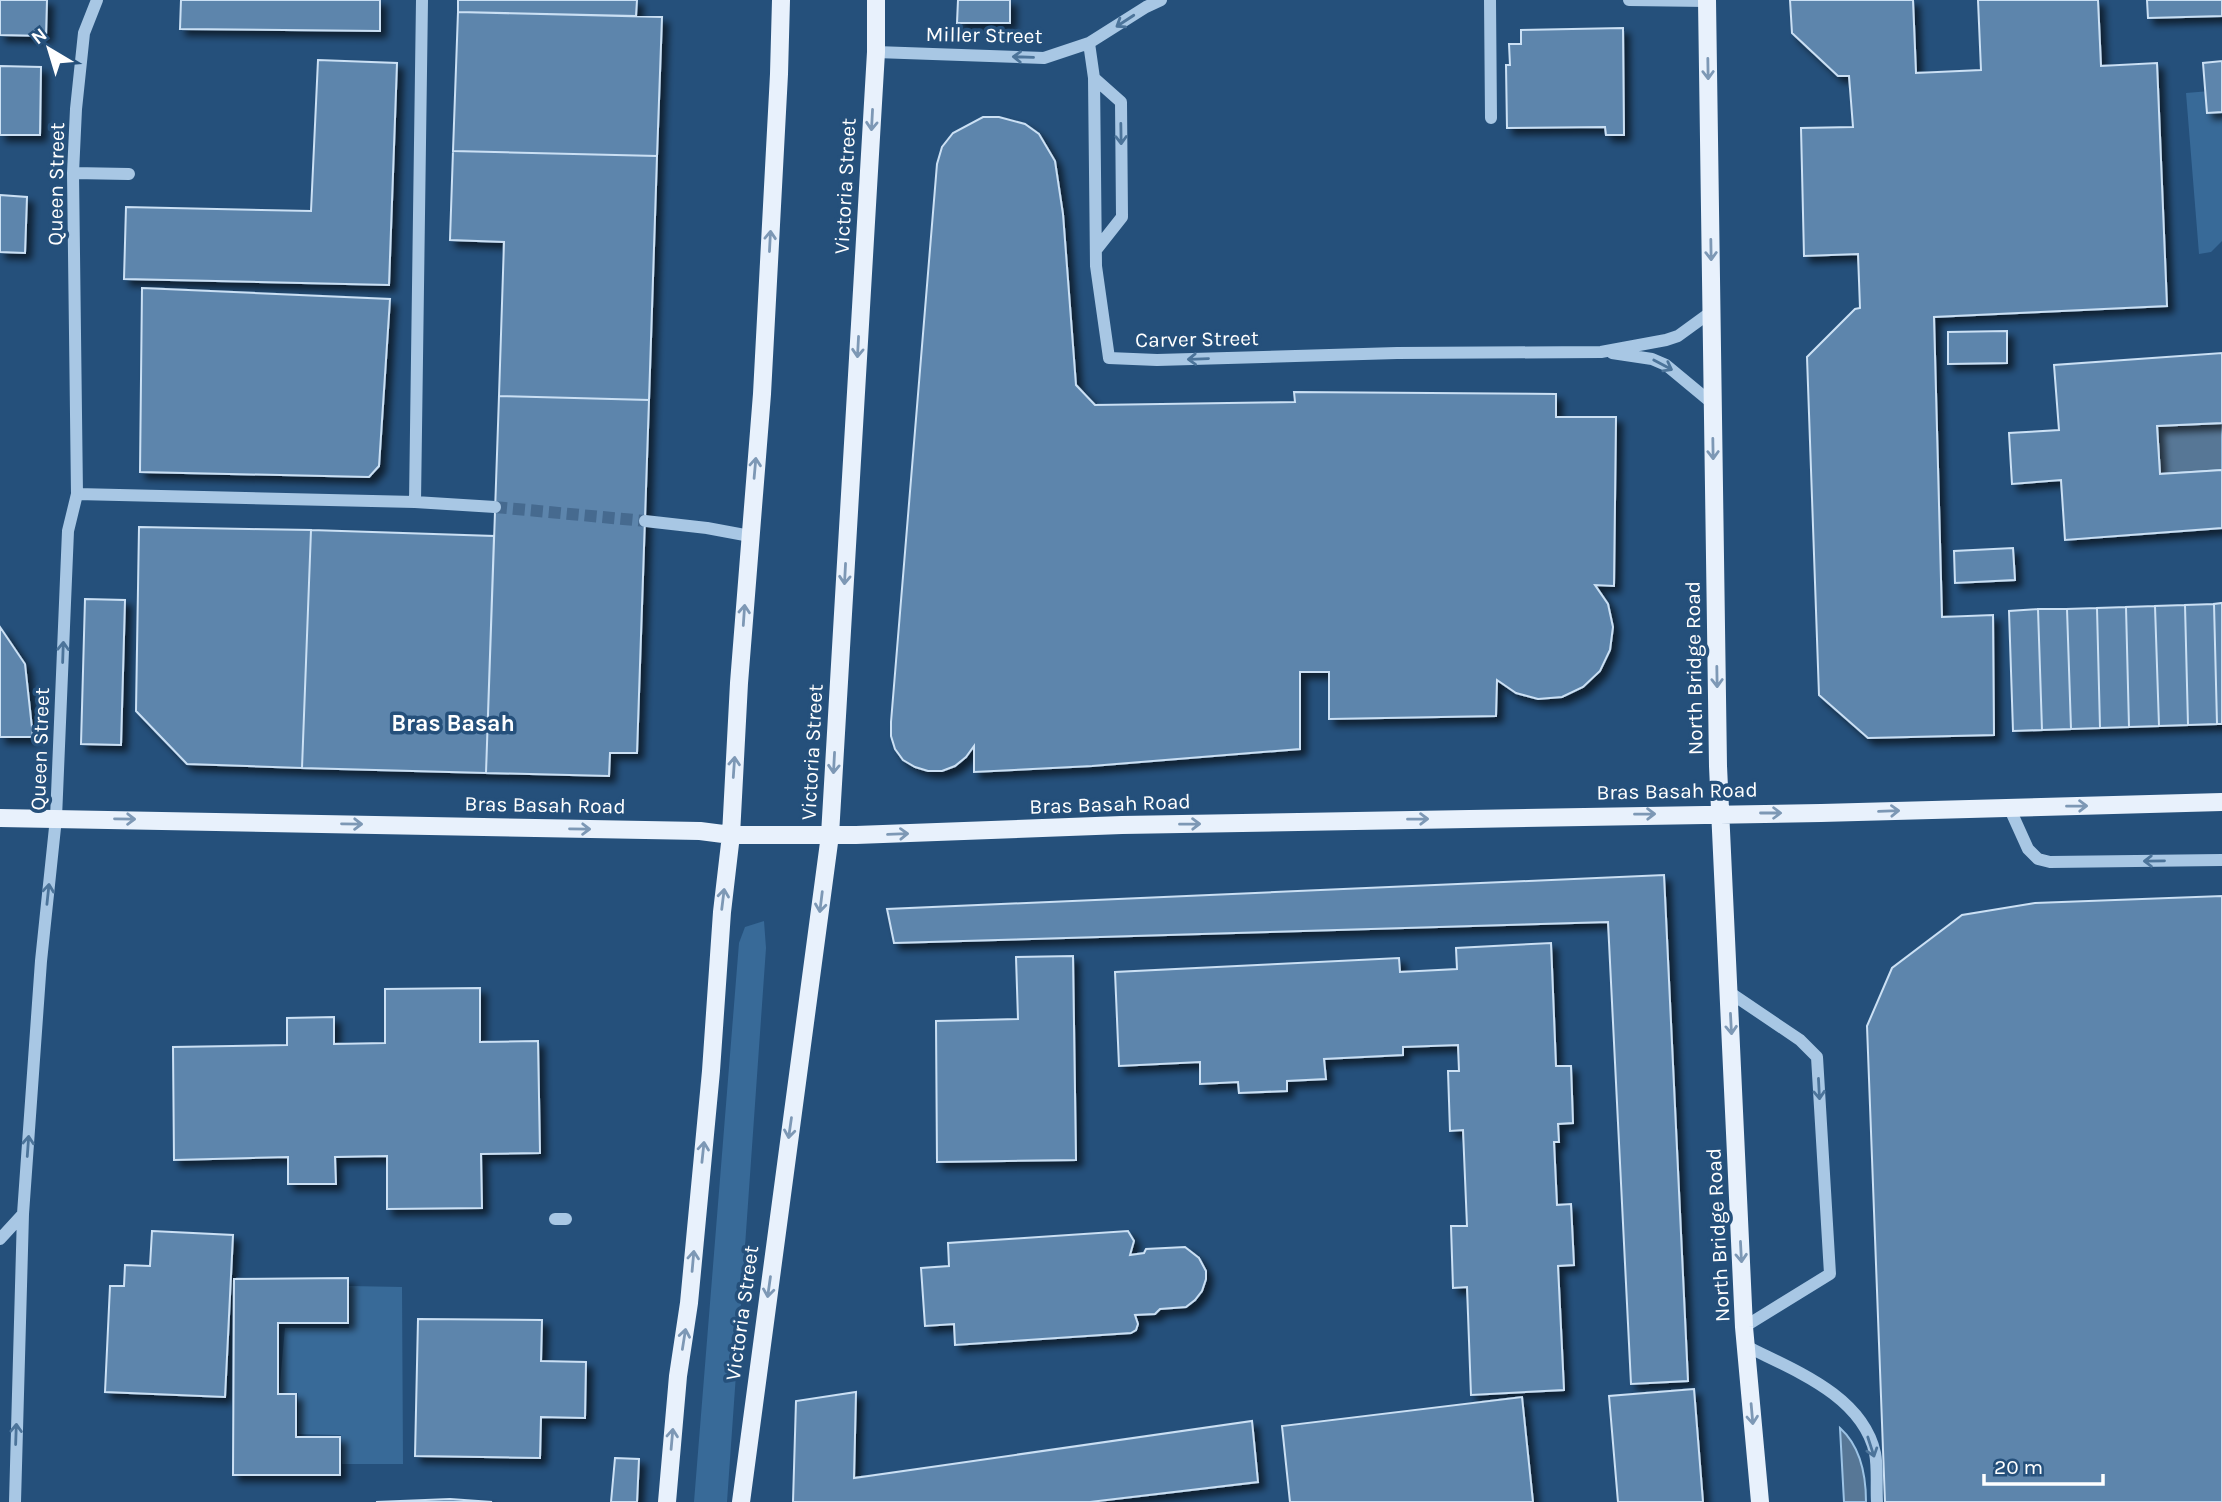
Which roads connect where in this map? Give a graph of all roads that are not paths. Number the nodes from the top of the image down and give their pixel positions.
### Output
1 (97, 0) edge
2 (422, 0) edge
3 (780, 0) edge
4 (876, 0) edge
5 (1161, 0) edge
6 (1490, 0) edge
7 (1629, 0) edge
8 (1707, 1) edge
9 (1089, 43) junction
10 (876, 52) junction
11 (1094, 78) junction
12 (1491, 118) dead end
13 (74, 173) junction
14 (129, 174) dead end
15 (1096, 250) junction
16 (1712, 312) junction
17 (1601, 352) junction
18 (1713, 404) junction
19 (77, 494) junction
20 (415, 502) junction
21 (495, 507) tunnel mouth
22 (645, 521) tunnel mouth
23 (750, 536) junction
24 (2222, 802) edge
25 (2009, 807) junction
26 (1721, 813) junction
27 (0, 818) edge
28 (56, 818) junction
29 (731, 835) junction
30 (830, 835) junction
31 (2222, 860) edge
32 (1729, 992) junction
33 (23, 1214) junction
34 (0, 1239) edge
35 (1744, 1327) junction
36 (1746, 1346) junction
37 (15, 1502) edge
38 (667, 1502) edge
39 (741, 1502) edge
40 (1760, 1502) edge
41 (1877, 1502) edge

1 - 13 street, Queen Street
2 - 20 street
23 -> 3 main road
4 - 10 main road, Victoria Street
5 -> 9 street, Miller Street
6 - 12 street
7 - 8 street
8 -> 16 main road, North Bridge Road
9 -> 10 street, Miller Street
9 - 11 street, Carver Street
10 -> 30 main road, Victoria Street
11 - 15 street, Carver Street
11 -> 15 street
13 - 14 street
13 - 19 street, Queen Street
17 -> 15 street, Carver Street
16 - 17 street, Carver Street
16 - 18 main road, North Bridge Road
17 -> 18 street, Carver Street
18 -> 26 main road, North Bridge Road
19 - 20 street
28 -> 19 street, Queen Street
20 - 21 street
22 - 23 street
29 -> 23 main road
25 -> 24 main road, Bras Basah Road
26 -> 25 main road, Bras Basah Road
31 -> 25 street
30 -> 26 main road, Bras Basah Road
26 - 32 main road, North Bridge Road
27 - 28 main road, Bras Basah Road
28 -> 29 main road, Bras Basah Road
33 -> 28 street, Queen Street
29 - 30 main road, Bras Basah Road
38 -> 29 main road
30 -> 39 main road, Victoria Street
32 -> 35 main road, North Bridge Road
32 -> 35 street
33 - 34 street
37 -> 33 street, Queen Street
35 - 36 main road, North Bridge Road
36 -> 40 main road, North Bridge Road
36 -> 41 street

